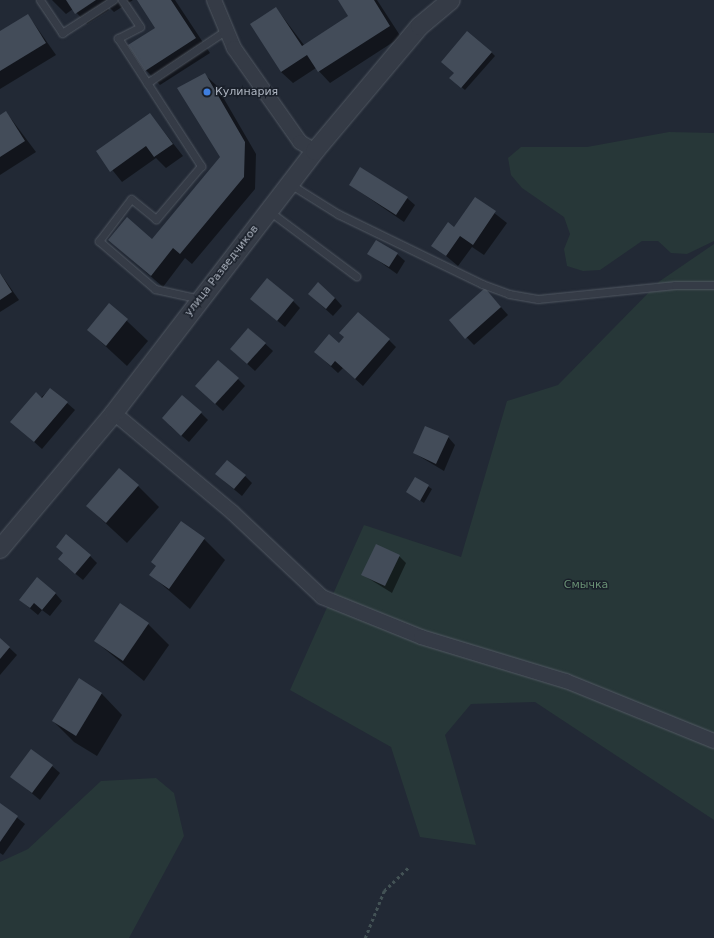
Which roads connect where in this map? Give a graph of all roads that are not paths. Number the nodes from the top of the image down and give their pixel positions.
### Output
1 (40, 0) edge
2 (113, 0) edge
3 (122, 0) edge
4 (451, 0) edge
5 (217, 1) edge
6 (228, 29) junction
7 (147, 83) junction
8 (315, 151) junction
9 (289, 184) junction
10 (268, 211) junction
11 (356, 276) dead end
12 (714, 285) edge
13 (200, 299) junction
14 (114, 413) junction
15 (0, 549) edge
16 (714, 741) edge

1 - 2 lane
3 - 7 lane
4 - 8 street, улица Разведчиков
5 - 6 street
6 - 7 lane
6 - 8 street
7 - 13 lane
8 - 9 street, улица Разведчиков
9 - 10 street, улица Разведчиков
9 - 12 lane
10 - 11 lane
10 - 13 street, улица Разведчиков
13 - 14 street, улица Разведчиков
14 - 15 street, улица Разведчиков
14 - 16 street

